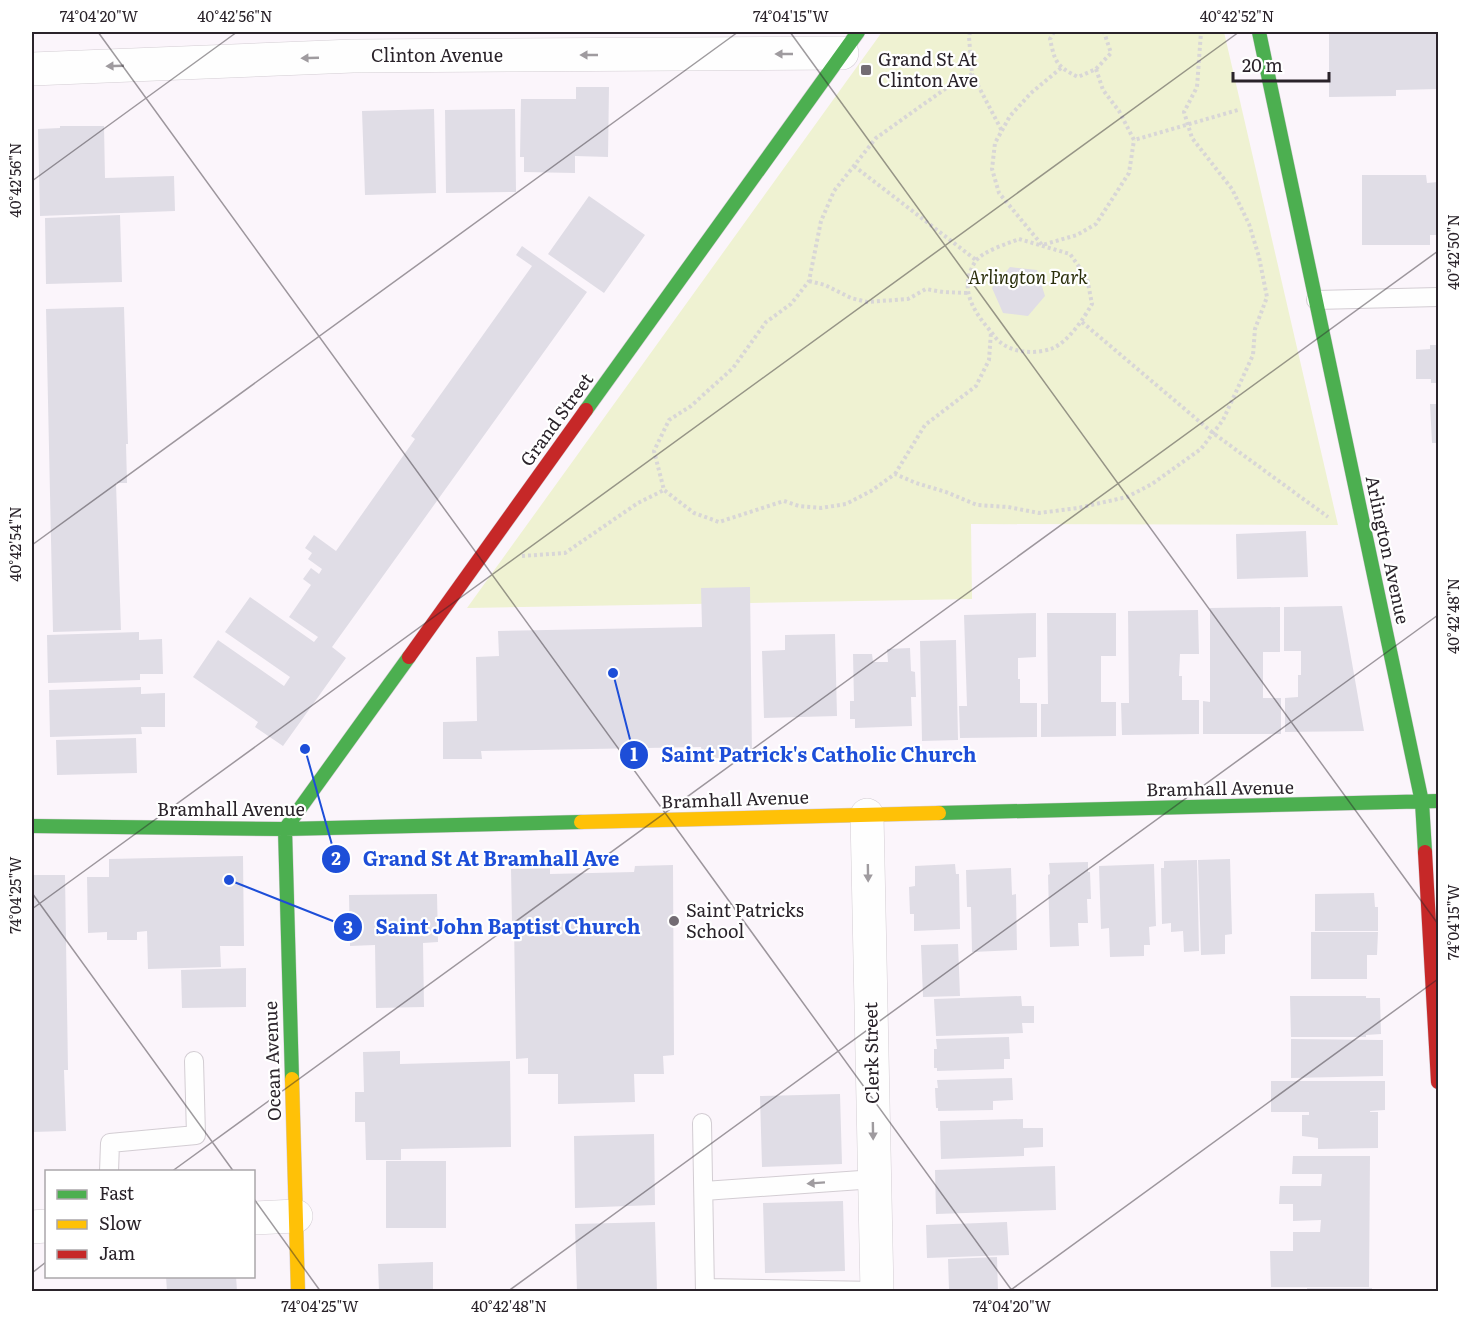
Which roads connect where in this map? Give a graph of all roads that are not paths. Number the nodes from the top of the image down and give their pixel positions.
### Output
1 (1259, 32) edge
2 (850, 42) edge
3 (351, 44) edge
4 (32, 69) edge
5 (1438, 297) edge
6 (1316, 300) junction
7 (1438, 801) edge
8 (1422, 802) junction
9 (867, 815) junction
10 (32, 826) edge
11 (285, 829) junction
12 (194, 1061) dead end
13 (1438, 1082) edge
14 (702, 1123) dead end
15 (110, 1170) edge
16 (874, 1179) junction
17 (704, 1191) junction
18 (296, 1216) junction
19 (255, 1218) edge
20 (705, 1290) edge
21 (877, 1291) edge
22 (298, 1292) edge

1 - 6 street, Arlington Avenue
2 -> 3 street, Clinton Avenue
2 - 11 street, Grand Street
3 -> 4 street, Clinton Avenue
5 - 6 lane
6 - 8 street, Arlington Avenue
7 - 8 street, Bramhall Avenue
8 - 9 street, Bramhall Avenue
8 - 13 street, Arlington Avenue
9 - 11 street, Bramhall Avenue
9 -> 16 street, Clerk Street
10 - 11 street, Bramhall Avenue
11 - 18 street, Ocean Avenue
12 - 15 lane
14 - 17 lane
16 -> 17 lane
16 - 21 street, Clerk Street
17 - 20 lane
18 - 19 street
18 - 22 street, Ocean Avenue
20 - 21 lane

